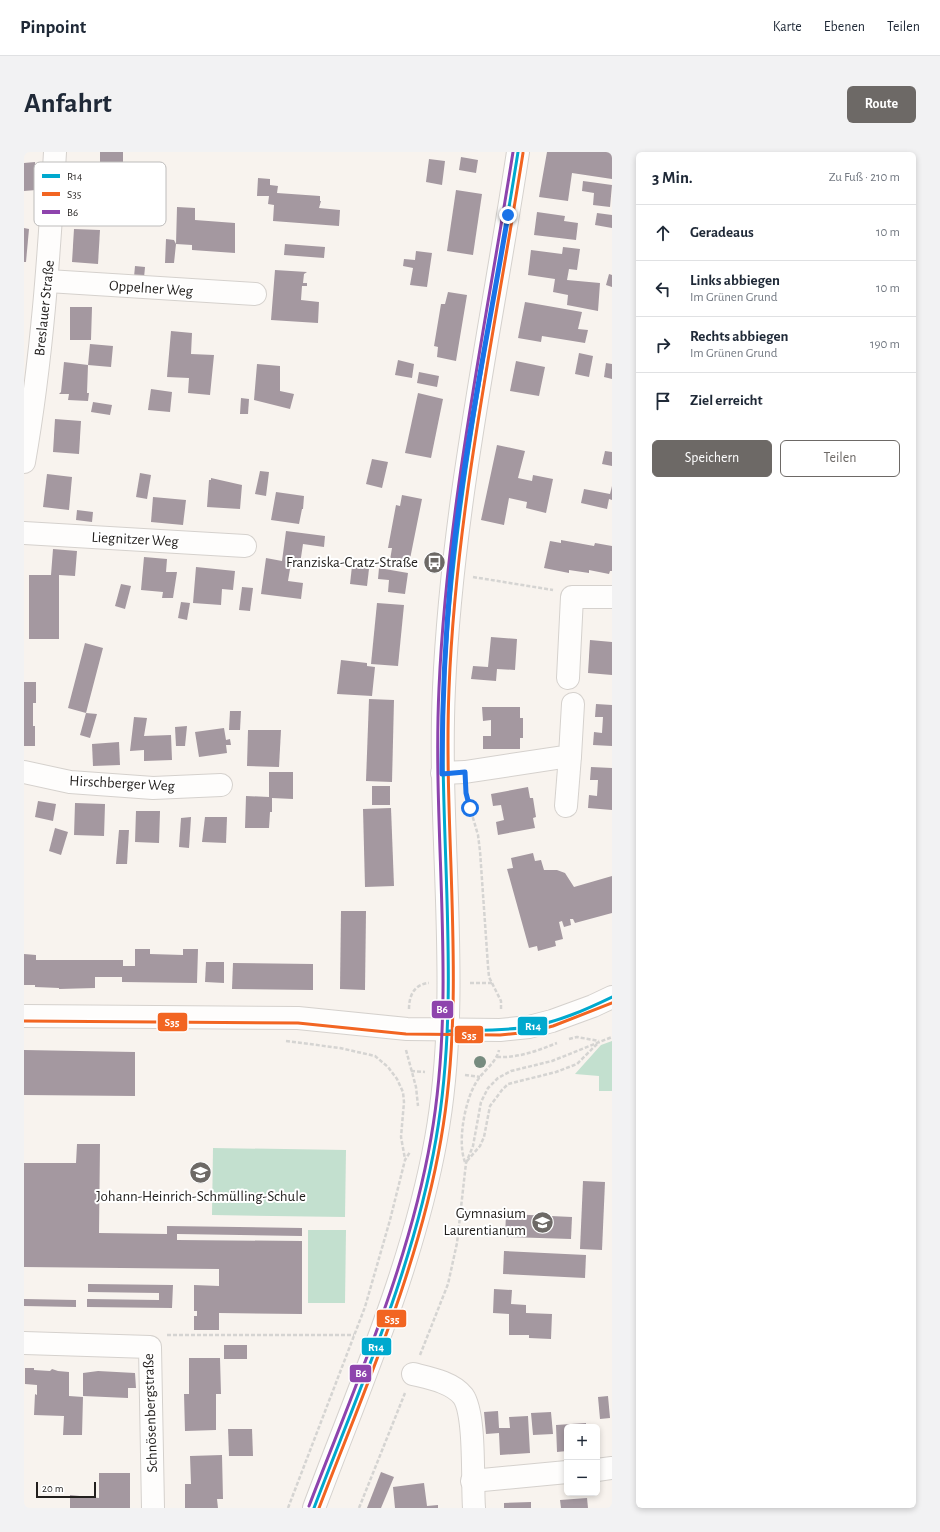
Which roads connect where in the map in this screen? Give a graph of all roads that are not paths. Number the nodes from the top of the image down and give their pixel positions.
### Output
1 (55, 152) edge
2 (518, 152) edge
3 (54, 162) edge
4 (51, 226) edge
5 (48, 281) junction
6 (255, 294) dead end
7 (29, 407) edge
8 (24, 462) edge
9 (24, 533) edge
10 (245, 546) dead end
11 (612, 597) edge
12 (568, 678) dead end
13 (573, 704) dead end
14 (570, 756) junction
15 (24, 772) edge
16 (442, 774) junction
17 (221, 785) dead end
18 (566, 806) dead end
19 (612, 997) edge
20 (24, 1016) edge
21 (448, 1031) junction
22 (24, 1344) edge
23 (413, 1374) road end
24 (612, 1468) edge
25 (600, 1470) edge
26 (564, 1472) edge
27 (472, 1481) junction
28 (153, 1508) edge
29 (314, 1508) edge
30 (474, 1508) edge

1 - 3 street, Breslauer Straße
2 - 16 street
4 - 5 street, Breslauer Straße
5 - 6 street, Oppelner Weg
5 - 7 street, Breslauer Straße
7 - 8 street, Breslauer Straße
9 - 10 street, Liegnitzer Weg
11 - 12 street
13 - 14 street
14 - 16 street
14 - 18 street
15 - 17 street, Hirschberger Weg
16 - 21 street
19 - 21 street
20 - 21 street
21 - 29 street
22 - 28 street, Schnösenbergstraße
23 - 27 street
24 - 25 street
26 - 27 street
27 - 30 street

